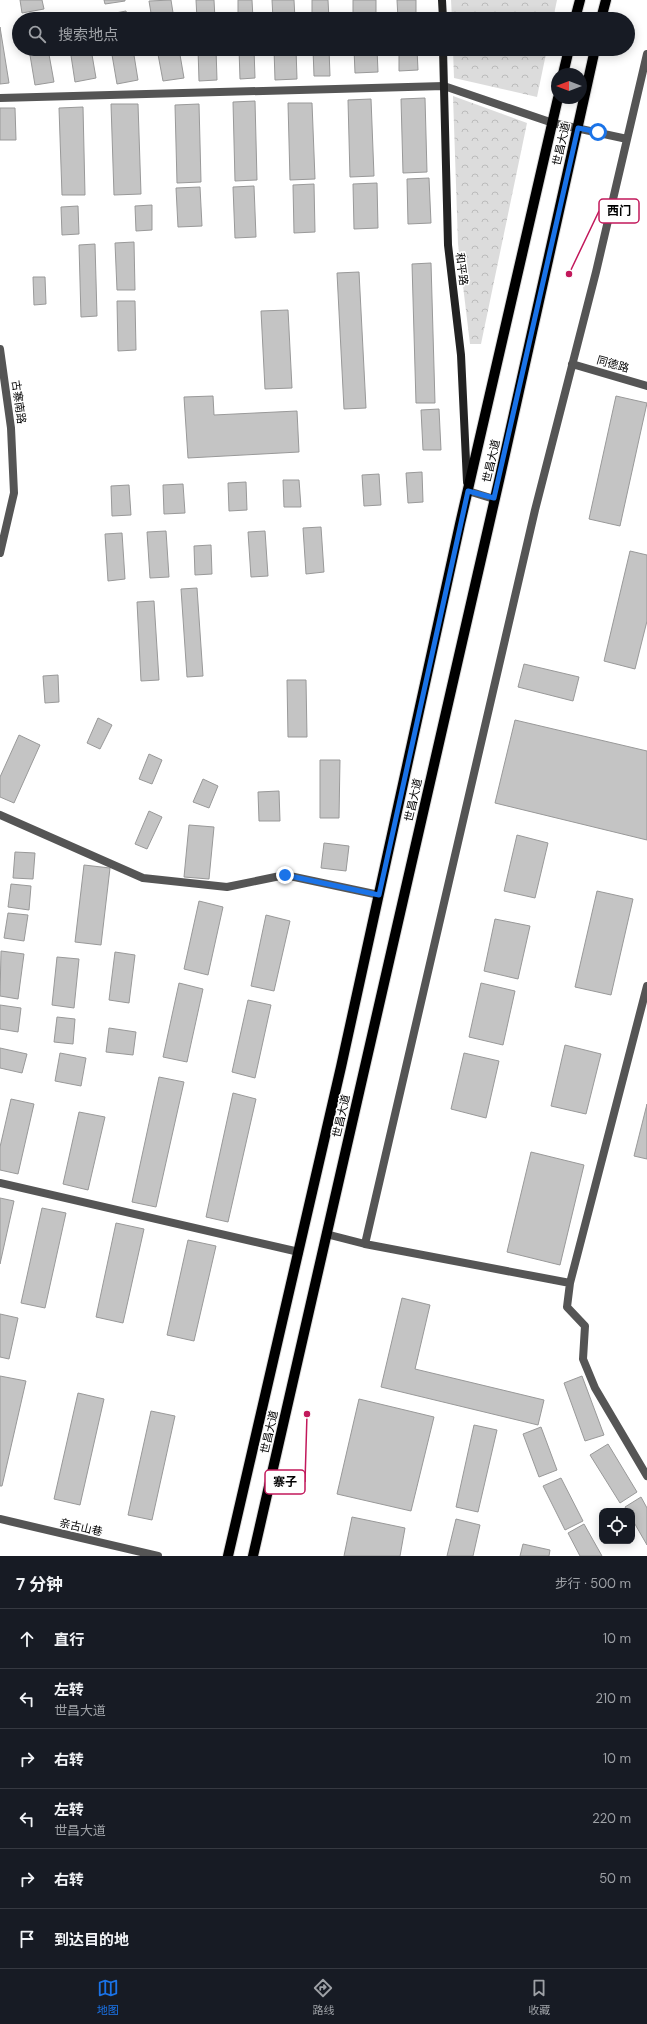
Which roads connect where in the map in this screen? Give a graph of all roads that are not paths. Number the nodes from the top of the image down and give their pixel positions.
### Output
1 (442, 0) edge
2 (580, 0) edge
3 (606, 0) edge
4 (443, 12) edge
5 (577, 12) edge
6 (603, 12) edge
7 (647, 54) edge
8 (443, 56) edge
9 (567, 56) edge
10 (593, 56) edge
11 (564, 68) edge
12 (444, 86) junction
13 (0, 98) edge
14 (557, 104) edge
15 (552, 123) junction
16 (578, 128) junction
17 (627, 139) junction
18 (0, 350) edge
19 (572, 364) junction
20 (647, 386) edge
21 (468, 491) junction
22 (494, 498) junction
23 (0, 553) edge
24 (0, 815) edge
25 (379, 895) junction
26 (647, 986) edge
27 (0, 1183) edge
28 (326, 1234) junction
29 (365, 1244) junction
30 (299, 1252) junction
31 (570, 1283) junction
32 (647, 1476) edge
33 (0, 1519) edge
34 (158, 1556) edge
35 (228, 1556) edge
36 (253, 1556) edge

1 - 4 street
2 - 5 main road
3 - 6 main road
7 - 17 street
8 - 12 street, 和平路
9 - 11 main road
10 - 16 main road, 世昌大道
12 - 13 street
12 - 15 street
12 - 21 street, 和平路
14 - 15 main road, 世昌大道
15 - 16 street
15 - 21 main road, 世昌大道
16 - 17 street
16 - 22 main road, 世昌大道
17 - 19 street
18 - 23 street, 古寨南路
19 - 20 street, 同德路
19 - 29 street
21 - 22 street
21 - 25 main road, 世昌大道
22 - 28 main road, 世昌大道
24 - 25 street
25 - 30 main road, 世昌大道
26 - 31 street
27 - 30 street
28 - 29 street
28 - 36 main road, 世昌大道
29 - 31 street
30 - 35 main road, 世昌大道
31 - 32 street
33 - 34 street, 亲古山巷

